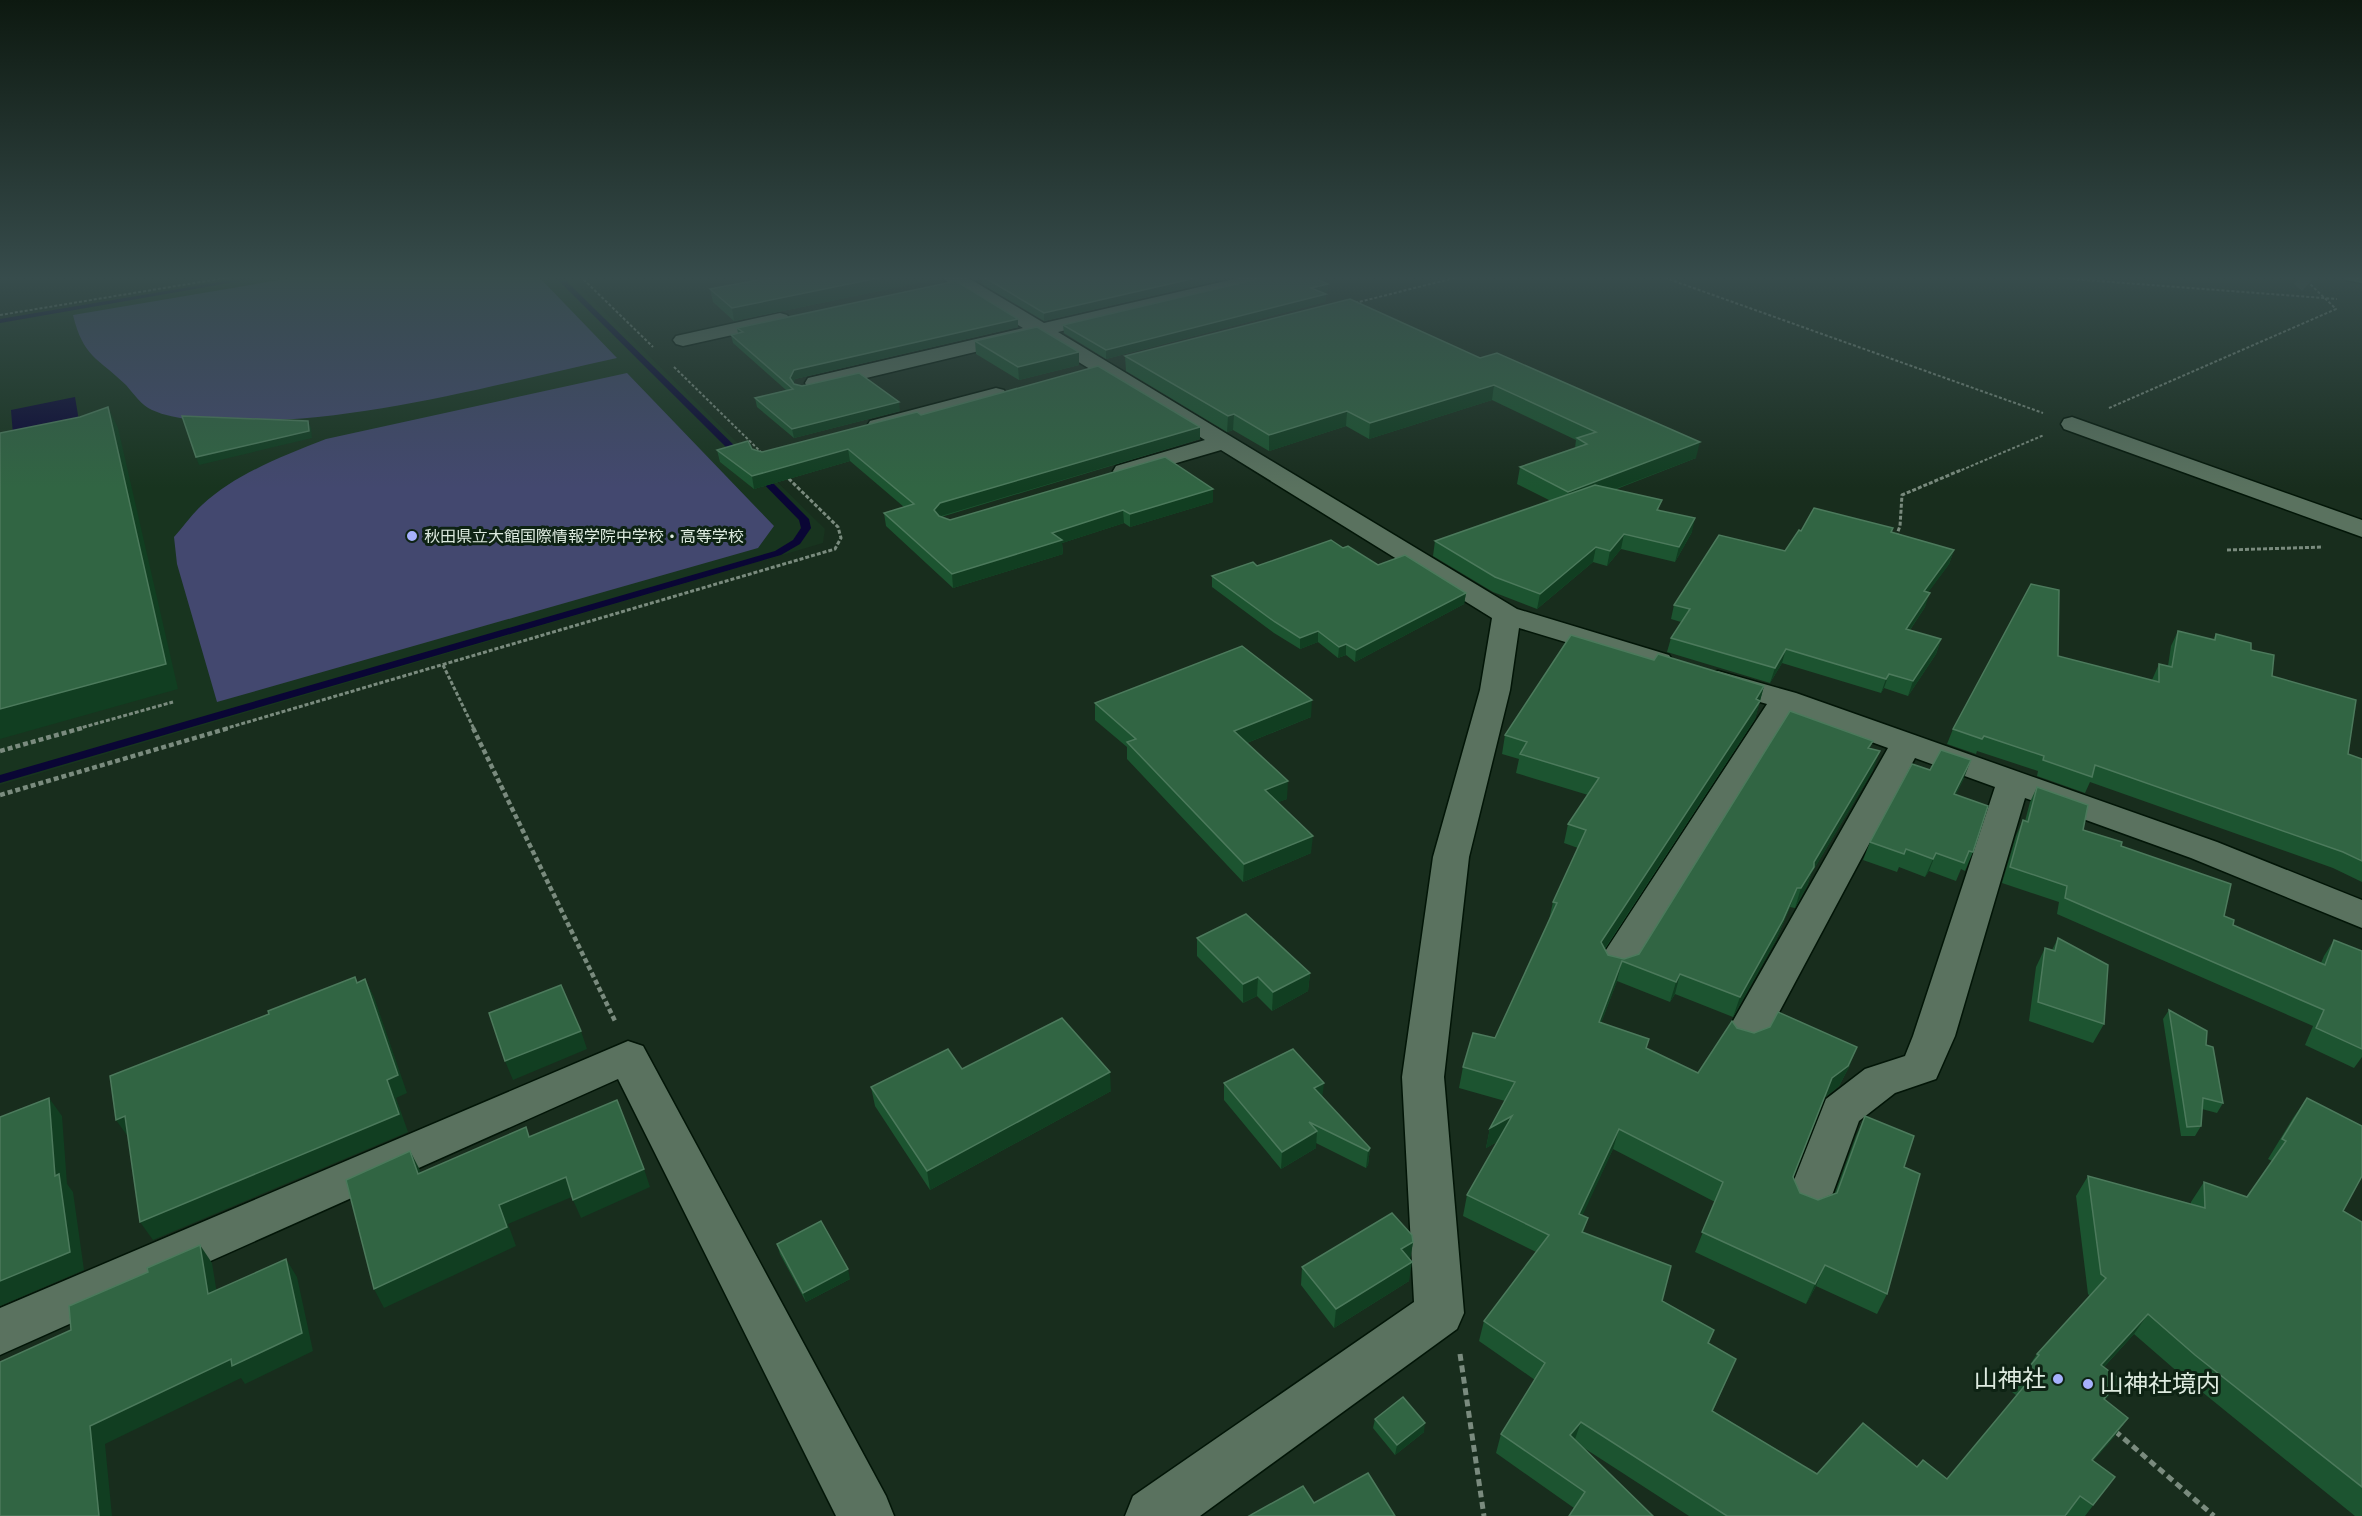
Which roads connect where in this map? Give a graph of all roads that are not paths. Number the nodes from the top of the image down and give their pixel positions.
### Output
1 (970, 347) edge
2 (1061, 347) edge
3 (1135, 359) edge
4 (1090, 371) junction
5 (804, 386) edge
6 (1011, 391) edge
7 (2072, 423) road end
8 (854, 432) edge
9 (1224, 442) junction
10 (1098, 479) edge
11 (2362, 529) edge
12 (1507, 615) junction
13 (1785, 700) junction
14 (1906, 745) junction
15 (2013, 782) junction
16 (2362, 915) edge
17 (1618, 963) edge
18 (1746, 1035) edge
19 (1810, 1198) edge
20 (0, 1332) edge
21 (866, 1516) edge
22 (1153, 1516) edge

1 - 5 street
2 - 4 street
3 - 4 street
4 - 9 street
6 - 8 street
7 - 11 street
9 - 10 street
9 - 12 street
12 - 13 street
12 - 22 street
13 - 14 street
13 - 17 street
14 - 15 street
14 - 18 street
15 - 16 street
15 - 19 street
20 - 21 street

